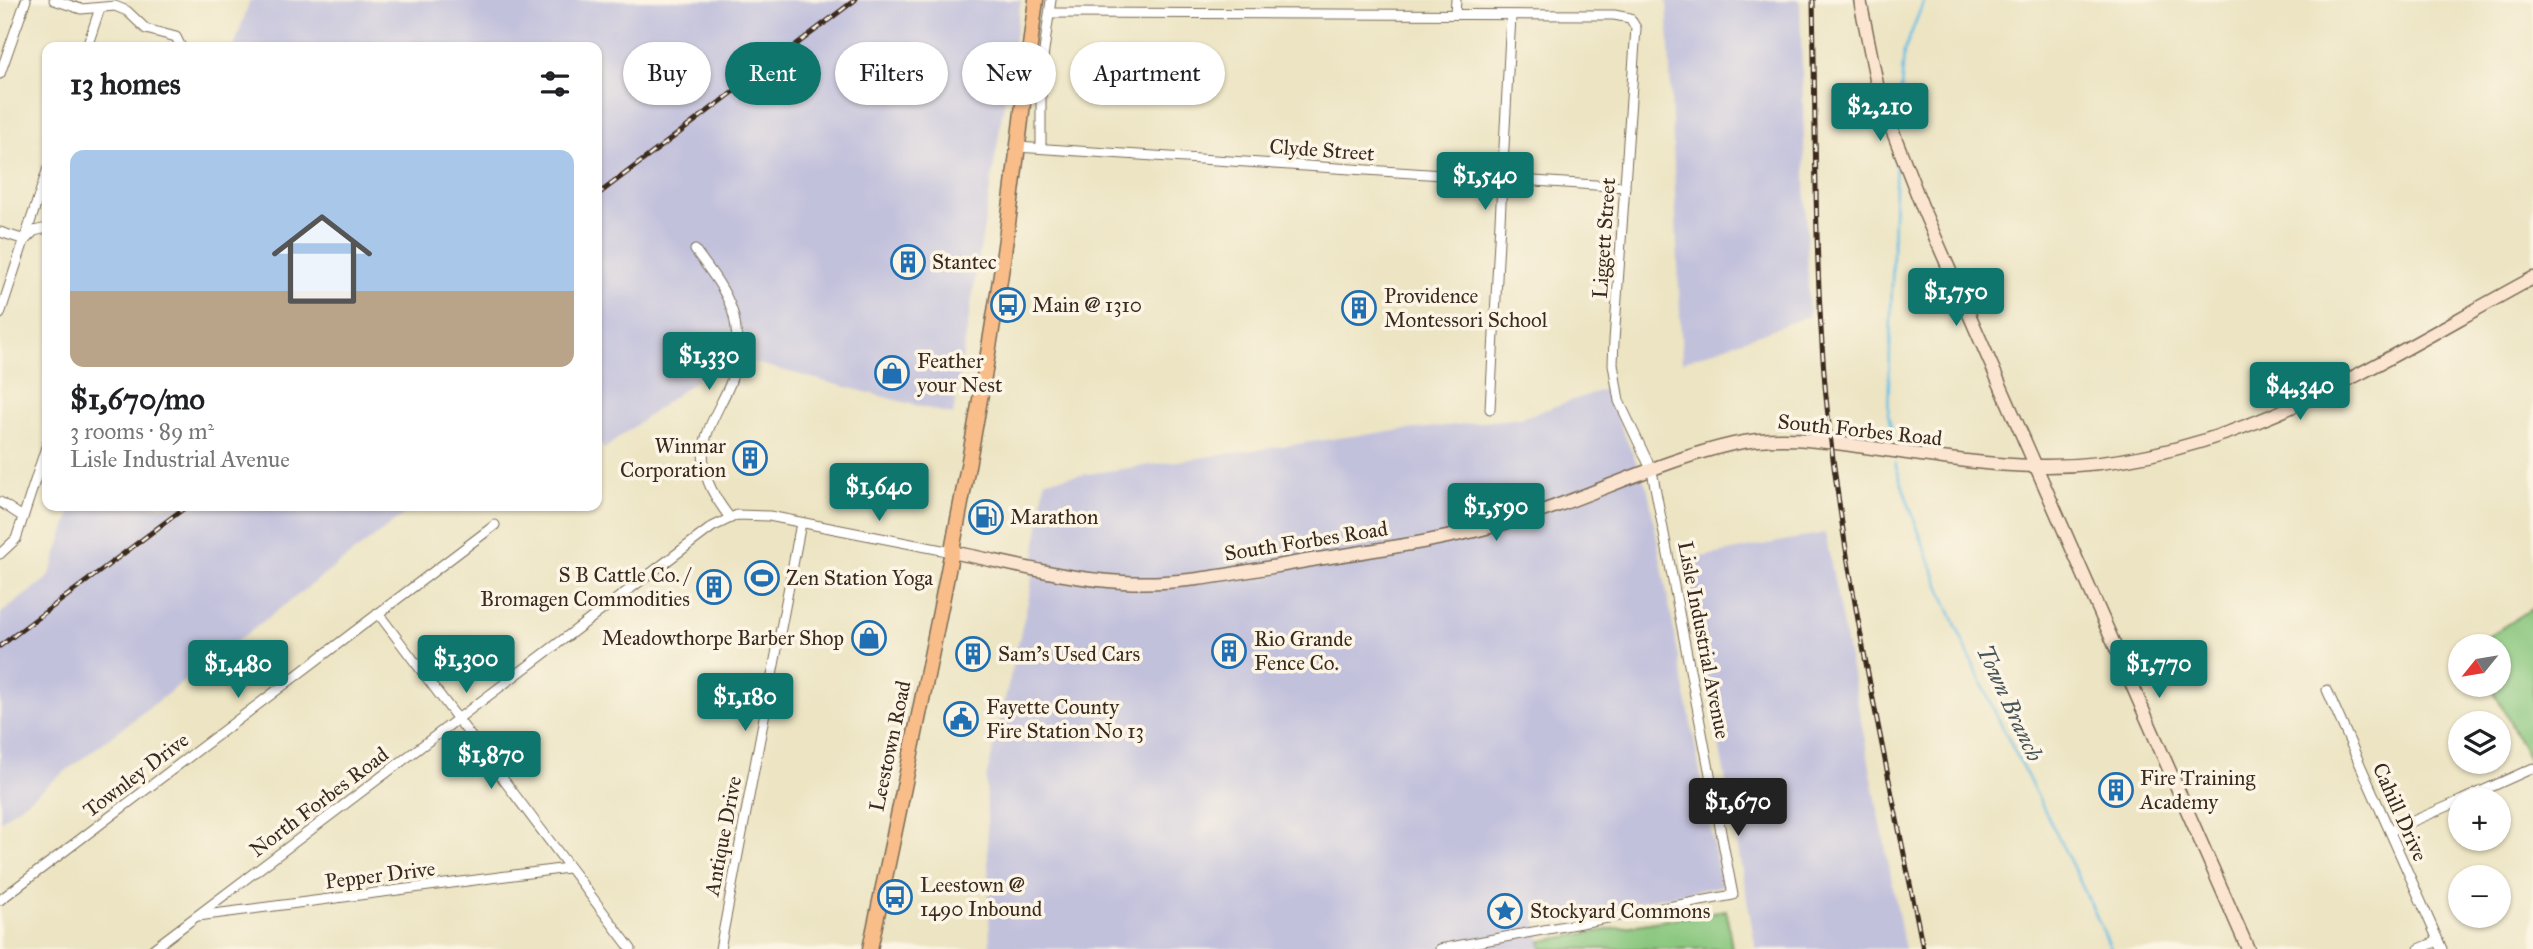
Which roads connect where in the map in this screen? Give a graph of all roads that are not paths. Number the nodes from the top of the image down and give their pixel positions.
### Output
1 (26, 0) edge
2 (54, 0) edge
3 (1036, 0) edge
4 (1051, 0) edge
5 (1456, 0) edge
6 (1860, 0) edge
7 (100, 8) junction
8 (1049, 13) junction
9 (1455, 13) junction
10 (1511, 16) junction
11 (89, 42) edge
12 (178, 42) edge
13 (0, 74) edge
14 (1017, 146) junction
15 (1041, 148) junction
16 (1502, 180) junction
17 (42, 187) edge
18 (1625, 187) junction
19 (42, 229) edge
20 (0, 232) edge
21 (25, 240) junction
22 (695, 250) dead end
23 (2533, 278) edge
24 (0, 314) edge
25 (1490, 410) dead end
26 (42, 459) edge
27 (2035, 466) junction
28 (1653, 471) junction
29 (0, 502) edge
30 (23, 517) junction
31 (730, 518) junction
32 (801, 523) junction
33 (495, 525) dead end
34 (952, 552) junction
35 (0, 554) edge
36 (378, 613) junction
37 (2327, 690) dead end
38 (458, 720) junction
39 (2533, 768) edge
40 (2488, 788) edge
41 (2448, 806) edge
42 (2390, 831) junction
43 (568, 868) junction
44 (0, 900) edge
45 (197, 916) junction
46 (2440, 945) edge
47 (153, 949) edge
48 (631, 949) edge
49 (720, 949) edge
50 (870, 949) edge
51 (1440, 949) edge
52 (2248, 949) edge
53 (2419, 949) edge

1 - 13 street
2 - 7 street
3 - 14 main road, Leestown Road
4 - 8 street
5 - 9 street
6 - 27 main road
7 - 11 street
7 - 12 street
8 - 9 street
8 - 15 street
9 - 10 street
10 - 16 street
10 - 18 street, Liggett Street
14 - 15 street, Clyde Street
14 - 34 main road, Leestown Road
15 - 16 street, Clyde Street
16 - 18 street, Clyde Street
16 - 25 street
17 - 21 street
18 - 28 street, Liggett Street
19 - 21 street
20 - 21 street
21 - 24 street
22 - 31 street
23 - 27 main road, South Forbes Road
26 - 30 street
27 - 28 main road, South Forbes Road
27 - 52 main road
28 - 34 main road, South Forbes Road
28 - 51 street, Lisle Industrial Avenue
29 - 30 street
30 - 35 street
31 - 32 street, North Forbes Road
31 - 38 street, North Forbes Road
32 - 34 street, North Forbes Road
32 - 49 street, Antique Drive
33 - 36 street, Townley Drive
34 - 50 main road, Leestown Road
36 - 38 street
36 - 44 street, Townley Drive
37 - 42 street, Cahill Drive
38 - 43 street
38 - 45 street, North Forbes Road
39 - 40 street
41 - 42 street
42 - 46 street, Cahill Drive
43 - 45 street, Pepper Drive
43 - 48 street
45 - 47 street, North Forbes Road
46 - 53 street

